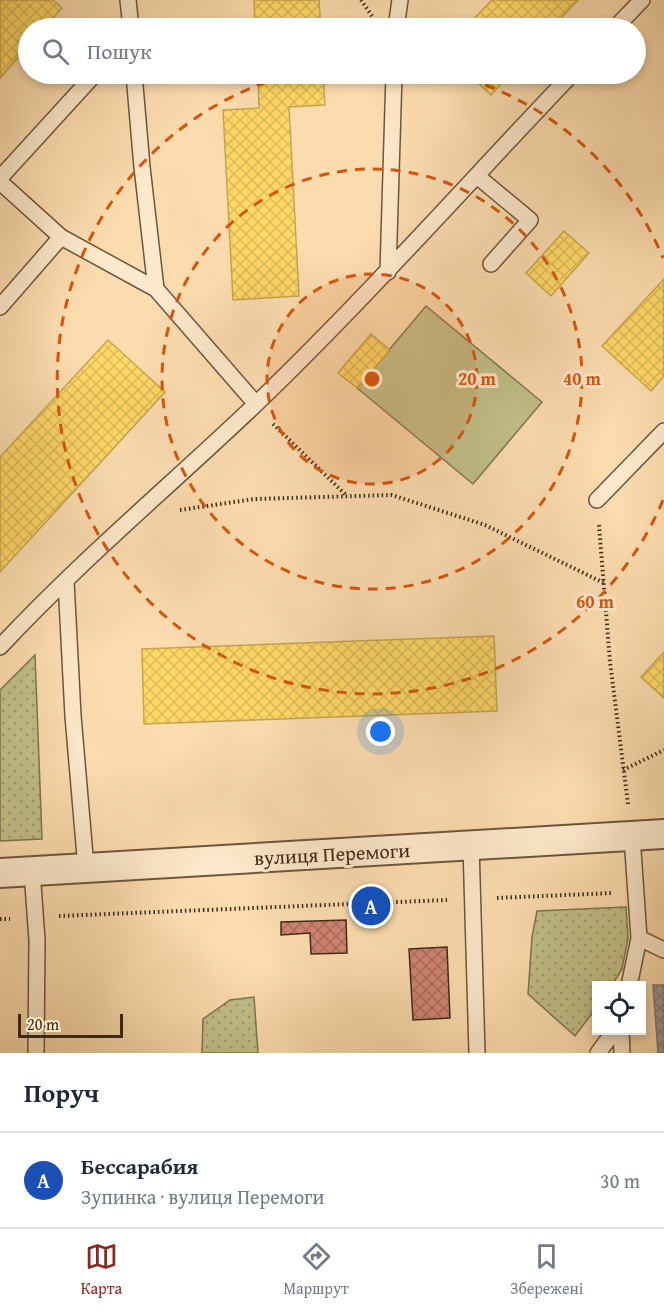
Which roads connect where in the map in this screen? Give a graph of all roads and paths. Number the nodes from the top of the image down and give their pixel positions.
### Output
1 (128, 0) edge
2 (400, 0) edge
3 (642, 0) edge
4 (129, 18) edge
5 (397, 18) edge
6 (625, 18) edge
7 (86, 84) edge
8 (135, 84) edge
9 (394, 84) edge
10 (563, 84) edge
11 (477, 176) junction
12 (0, 180) edge
13 (62, 237) junction
14 (491, 264) dead end
15 (388, 272) junction
16 (156, 289) junction
17 (0, 307) edge
18 (256, 404) junction
19 (664, 431) edge
20 (348, 496) junction
21 (597, 500) joint
22 (132, 517) junction
23 (66, 581) junction
24 (604, 583) junction
25 (0, 647) edge
26 (664, 750) edge
27 (623, 770) junction
28 (664, 834) edge
29 (632, 836) junction
30 (471, 846) junction
31 (86, 868) junction
32 (32, 871) junction
33 (0, 873) edge
34 (635, 892) junction
35 (472, 899) junction
36 (35, 917) junction
37 (0, 919) edge
38 (639, 938) junction
39 (664, 950) edge
40 (630, 981) edge
41 (611, 1035) edge
42 (621, 1035) edge
43 (36, 1053) edge
44 (477, 1053) edge
45 (598, 1053) edge
46 (622, 1053) edge

1 - 4 lane
2 - 5 lane
3 - 6 lane
7 - 12 lane
8 - 16 lane
9 - 15 lane
10 - 11 lane
11 - 14 lane
11 - 15 lane
12 - 13 lane
13 - 16 lane
13 - 17 lane
15 - 18 lane
16 - 18 lane
18 - 20 path
18 - 22 lane
19 - 21 lane
20 - 22 path
20 - 24 path
21 - 24 path
22 - 23 lane
23 - 25 lane
23 - 31 lane
24 - 27 path
26 - 27 path
27 - 29 path
28 - 29 street, вулиця Перемоги
29 - 30 street, вулиця Перемоги
29 - 34 lane
30 - 31 street, вулиця Перемоги
30 - 35 lane
31 - 32 street, вулиця Перемоги
32 - 33 street, вулиця Перемоги
32 - 36 lane
34 - 35 path
34 - 38 lane
35 - 36 path
35 - 44 lane
36 - 37 path
36 - 43 lane
38 - 39 lane
38 - 40 lane
41 - 45 lane
42 - 46 lane

